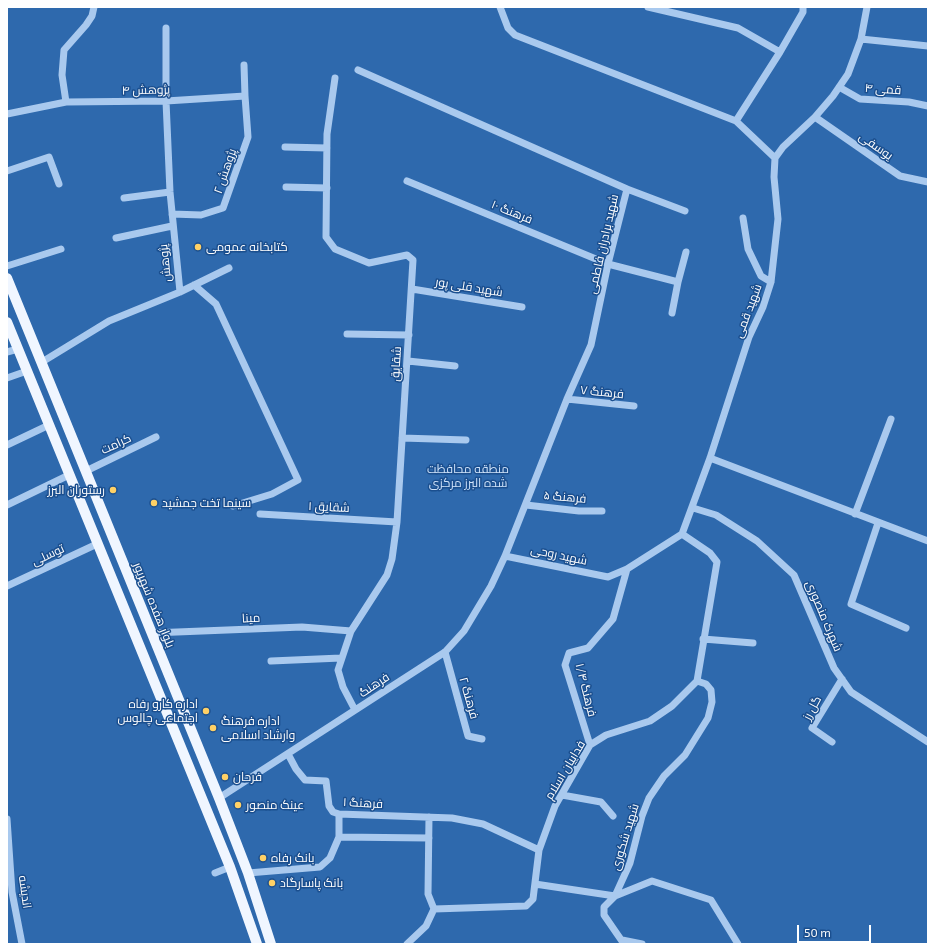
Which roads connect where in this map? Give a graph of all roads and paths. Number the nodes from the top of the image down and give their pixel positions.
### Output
1 (94, 7) edge
2 (500, 7) edge
3 (648, 7) edge
4 (803, 7) edge
5 (867, 7) edge
6 (166, 28) dead end
7 (861, 40) junction
8 (928, 46) edge
9 (780, 52) junction
10 (244, 65) dead end
11 (358, 70) dead end
12 (335, 78) dead end
13 (839, 87) junction
14 (245, 96) junction
15 (166, 101) junction
16 (66, 102) junction
17 (928, 106) edge
18 (7, 114) edge
19 (815, 117) junction
20 (736, 121) junction
21 (285, 147) dead end
22 (327, 148) junction
23 (775, 158) junction
24 (7, 170) edge
25 (407, 181) dead end
26 (928, 182) edge
27 (59, 184) dead end
28 (286, 187) dead end
29 (326, 188) junction
30 (627, 189) junction
31 (170, 192) junction
32 (124, 198) dead end
33 (685, 211) dead end
34 (172, 214) junction
35 (743, 218) dead end
36 (172, 226) junction
37 (116, 238) dead end
38 (61, 249) dead end
39 (686, 252) dead end
40 (608, 264) junction
41 (7, 266) edge
42 (229, 268) dead end
43 (7, 278) edge
44 (678, 282) junction
45 (771, 282) junction
46 (194, 285) junction
47 (412, 289) junction
48 (180, 292) junction
49 (522, 307) dead end
50 (672, 313) dead end
51 (7, 322) edge
52 (347, 334) dead end
53 (409, 335) junction
54 (18, 349) junction
55 (7, 352) edge
56 (408, 361) junction
57 (42, 362) junction
58 (455, 366) dead end
59 (27, 371) junction
60 (7, 378) edge
61 (567, 399) junction
62 (634, 406) dead end
63 (891, 419) dead end
64 (49, 425) junction
65 (156, 437) dead end
66 (402, 438) junction
67 (466, 440) dead end
68 (7, 445) edge
69 (710, 458) junction
70 (86, 471) junction
71 (69, 475) junction
72 (7, 505) edge
73 (526, 505) junction
74 (233, 506) dead end
75 (693, 508) junction
76 (602, 511) dead end
77 (260, 514) dead end
78 (855, 514) junction
79 (397, 522) junction
80 (878, 523) junction
81 (682, 534) junction
82 (928, 541) edge
83 (97, 544) junction
84 (505, 556) junction
85 (627, 568) junction
86 (7, 586) edge
87 (906, 628) dead end
88 (351, 631) junction
89 (152, 633) junction
90 (703, 639) junction
91 (753, 643) dead end
92 (445, 652) junction
93 (341, 658) junction
94 (271, 661) dead end
95 (842, 679) junction
96 (698, 681) junction
97 (355, 710) junction
98 (482, 739) dead end
99 (832, 742) dead end
100 (928, 742) edge
101 (590, 745) junction
102 (288, 754) junction
103 (562, 795) junction
104 (219, 798) junction
105 (339, 814) junction
106 (429, 816) junction
107 (612, 816) dead end
108 (7, 819) edge
109 (339, 837) junction
110 (429, 838) junction
111 (538, 850) junction
112 (244, 862) junction
113 (230, 868) junction
114 (215, 873) dead end
115 (248, 873) junction
116 (535, 884) junction
117 (615, 896) junction
118 (434, 909) junction
119 (623, 942) edge
120 (22, 944) edge
121 (257, 944) edge
122 (271, 944) edge
123 (407, 944) edge
124 (642, 944) edge
125 (738, 944) edge

1 - 16 street
2 - 20 street
3 - 9 street
4 - 9 street
5 - 7 street
6 - 15 street, پژوهش
7 - 8 street
7 - 13 street
9 - 20 street
10 - 14 street
11 - 30 street, شهید برادران فاطمی
12 - 22 street, شقایق
13 - 17 street, قمی ۴
13 - 19 street
14 - 15 street, پژوهش ۴
14 - 34 street, پژوهش ۲
15 - 16 street, پژوهش ۴
15 - 31 street, پژوهش
16 - 18 street, پژوهش ۴
19 - 23 street
19 - 26 street, یوسفی
20 - 23 street
21 - 22 street
22 - 29 street, شقایق
23 - 45 street, شهید قمی
24 - 27 street
25 - 40 street, فرهنگ ۱۰
28 - 29 street
29 - 47 street, شقایق
30 - 33 street
30 - 40 street, شهید برادران فاطمی
31 - 32 street
31 - 34 street, پژوهش
34 - 36 street, پژوهش
35 - 45 street
36 - 37 street
36 - 48 street, پژوهش
38 - 41 street
39 - 44 street
40 - 44 street, فرهنگ ۱۰
40 - 61 street, شهید برادران فاطمی
42 - 46 street
43 - 57 main road, بلوار هفده شهریور
44 - 50 street
45 - 69 street, شهید قمی
46 - 48 street
46 - 74 street
47 - 49 street, شهید قلی پور
47 - 53 street, شقایق
48 - 57 street, پژوهش
51 - 54 main road
52 - 53 street
53 - 56 street, شقایق
54 - 55 street
54 - 59 main road
56 - 58 street
56 - 66 street, شقایق
57 - 70 main road, بلوار هفده شهریور
59 - 60 street
59 - 64 main road
61 - 62 street, فرهنگ ۷
61 - 73 street, شهید برادران فاطمی
63 - 78 street
64 - 68 street
64 - 71 main road
65 - 70 street, کرامت
66 - 67 street
66 - 79 street, شقایق
69 - 75 street, شهید قمی
69 - 78 street
70 - 89 main road, بلوار هفده شهریور
71 - 72 street
71 - 83 main road
73 - 76 street, فرهنگ ۵
73 - 84 street, شهید برادران فاطمی
75 - 81 street, شهید قمی
75 - 95 street, شهرک منصوری
77 - 79 street, شقایق ۱
78 - 80 street
79 - 88 street, شقایق
80 - 82 street
80 - 87 street
81 - 85 street
81 - 90 street
83 - 86 street, توسلی
83 - 113 main road
84 - 85 street, شهید روحی
84 - 92 street, فرهنگ
85 - 101 street, فرهنگ ۱/۴
88 - 89 street, مینا
88 - 93 street, شقایق
89 - 104 main road, بلوار هفده شهریور
90 - 91 street
90 - 96 street
92 - 97 street, فرهنگ
92 - 98 street, فرهنگ ۲
93 - 94 street
93 - 97 street, شقایق
95 - 99 street, گل رز
95 - 100 street, شهرک منصوری
96 - 101 street, فداییان اسلام
96 - 117 street, شهید شکوری
97 - 102 street, فرهنگ
101 - 103 street, فداییان اسلام
102 - 104 street, فرهنگ
102 - 105 street, فرهنگ ۱
103 - 107 street
103 - 111 street, فداییان اسلام
104 - 112 main road, بلوار هفده شهریور
105 - 106 street, فرهنگ ۱
105 - 109 street
106 - 110 street
106 - 111 street, فرهنگ ۱
108 - 120 street, اندیشه
109 - 110 street
109 - 115 street
110 - 118 street
111 - 116 street, فداییان اسلام
112 - 113 main road
112 - 115 main road, بلوار هفده شهریور
113 - 114 street
113 - 121 main road
115 - 122 main road, بلوار هفده شهریور
116 - 117 street
116 - 118 street, فداییان اسلام
117 - 119 street, شهید شکوری
117 - 125 street
118 - 123 street
119 - 124 street

